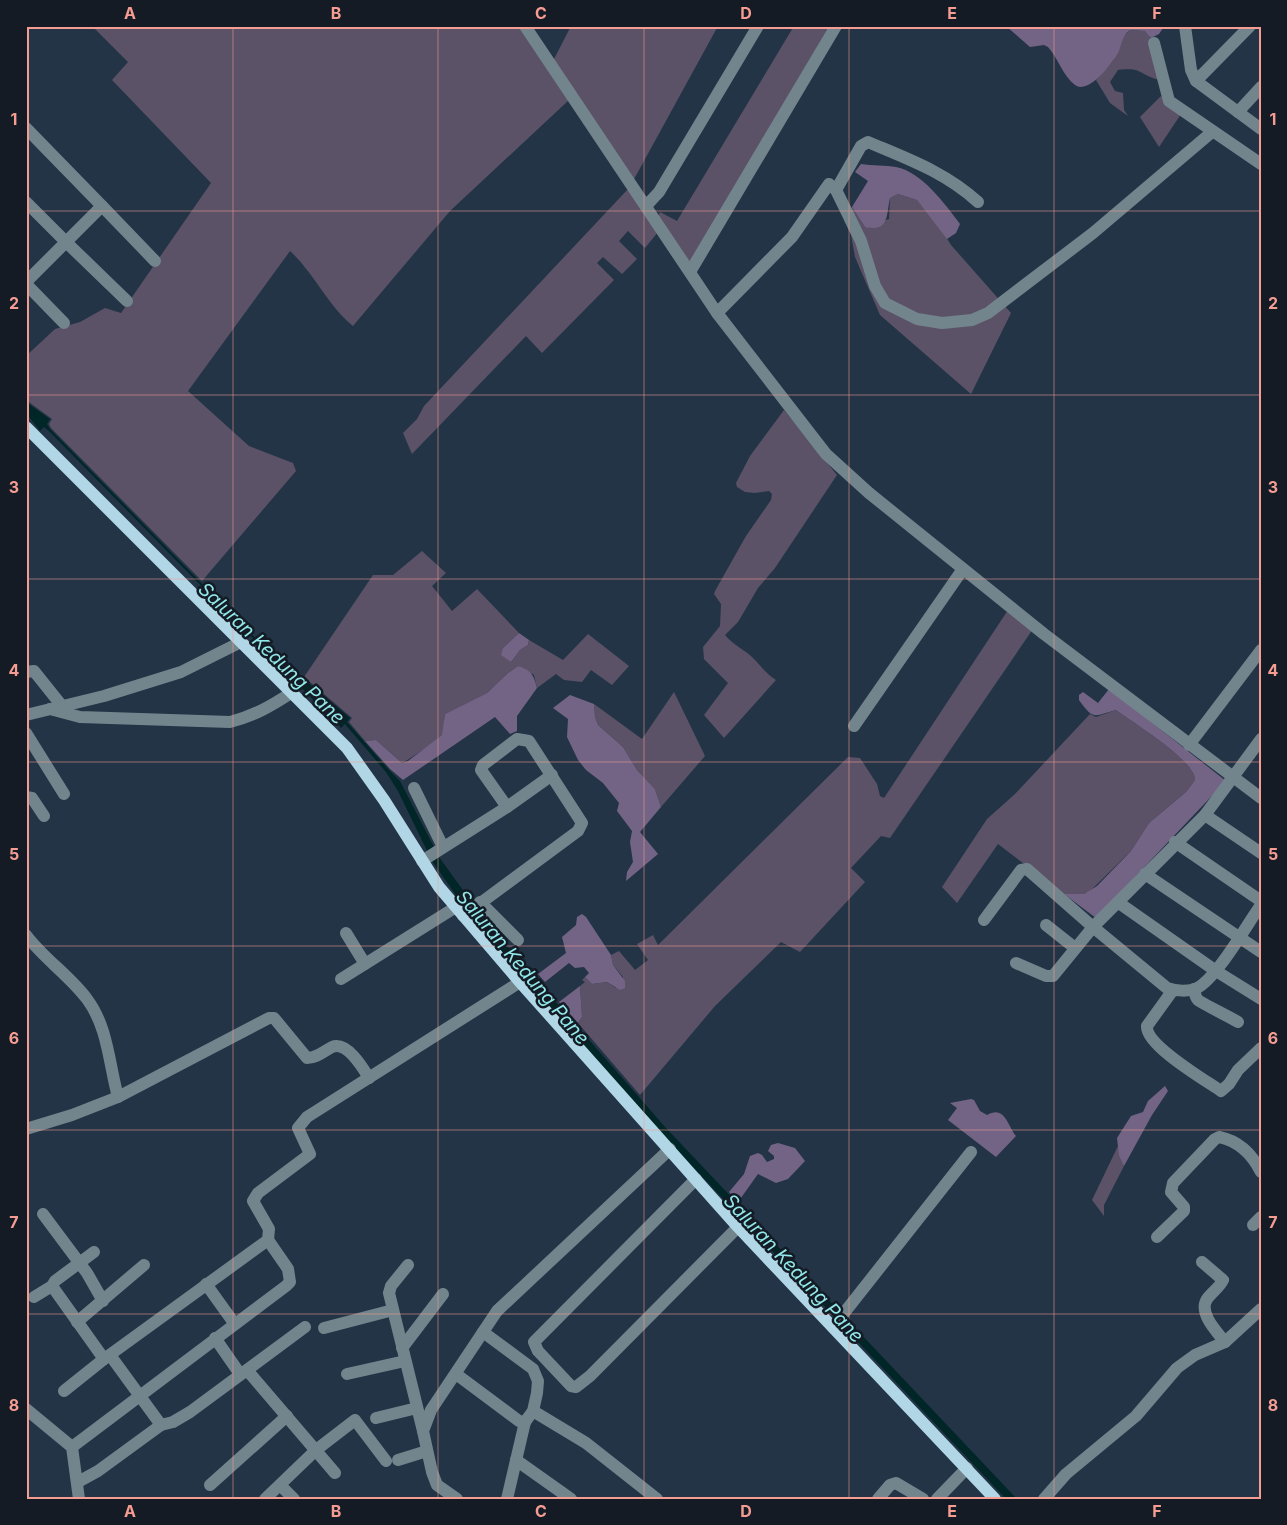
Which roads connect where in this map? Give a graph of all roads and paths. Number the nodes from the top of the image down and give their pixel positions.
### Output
1 (524, 26) edge
2 (758, 26) edge
3 (836, 26) edge
4 (1185, 26) edge
5 (1250, 26) edge
6 (1154, 43) dead end
7 (1196, 81) junction
8 (1261, 87) edge
9 (1238, 112) junction
10 (26, 128) edge
11 (1261, 128) edge
12 (1212, 132) junction
13 (1259, 160) edge
14 (836, 190) junction
15 (26, 202) edge
16 (978, 202) dead end
17 (102, 206) junction
18 (646, 206) junction
19 (66, 242) junction
20 (156, 261) dead end
21 (690, 272) junction
22 (26, 283) edge
23 (126, 301) dead end
24 (717, 313) junction
25 (64, 323) dead end
26 (26, 426) edge
27 (963, 569) junction
28 (241, 642) junction
29 (1261, 650) edge
30 (26, 672) edge
31 (291, 692) junction
32 (56, 707) junction
33 (28, 714) edge
34 (854, 726) dead end
35 (26, 733) edge
36 (1260, 742) edge
37 (1189, 744) junction
38 (552, 775) junction
39 (1232, 778) junction
40 (414, 788) dead end
41 (64, 794) dead end
42 (26, 797) edge
43 (1261, 798) edge
44 (506, 807) junction
45 (1205, 815) junction
46 (44, 816) dead end
47 (1175, 842) junction
48 (440, 848) junction
49 (1261, 853) edge
50 (424, 859) junction
51 (1145, 874) junction
52 (1119, 902) junction
53 (1261, 903) edge
54 (468, 909) junction
55 (984, 920) dead end
56 (1046, 925) dead end
57 (1093, 927) junction
58 (346, 933) dead end
59 (26, 936) edge
60 (1239, 936) junction
61 (518, 940) dead end
62 (1076, 948) junction
63 (1261, 952) edge
64 (1016, 963) dead end
65 (365, 964) junction
66 (1216, 971) junction
67 (341, 979) dead end
68 (520, 982) junction
69 (1194, 989) junction
70 (1173, 990) junction
71 (1261, 1000) edge
72 (1238, 1022) dead end
73 (1261, 1048) edge
74 (369, 1078) junction
75 (118, 1096) junction
76 (26, 1129) edge
77 (670, 1149) junction
78 (971, 1152) dead end
79 (1261, 1172) edge
80 (696, 1179) junction
81 (43, 1214) dead end
82 (738, 1228) junction
83 (1157, 1237) dead end
84 (268, 1240) junction
85 (94, 1252) dead end
86 (78, 1262) junction
87 (1202, 1262) dead end
88 (144, 1265) dead end
89 (408, 1265) dead end
90 (206, 1284) junction
91 (52, 1286) junction
92 (443, 1294) dead end
93 (34, 1296) dead end
94 (103, 1301) junction
95 (1261, 1309) edge
96 (393, 1310) junction
97 (77, 1322) junction
98 (234, 1323) junction
99 (834, 1325) junction
100 (305, 1327) dead end
101 (324, 1328) dead end
102 (483, 1332) junction
103 (215, 1338) junction
104 (1225, 1342) junction
105 (402, 1348) junction
106 (107, 1357) junction
107 (405, 1361) junction
108 (244, 1372) junction
109 (348, 1374) dead end
110 (456, 1374) junction
111 (64, 1391) dead end
112 (140, 1394) junction
113 (417, 1408) junction
114 (26, 1409) edge
115 (533, 1411) junction
116 (287, 1416) junction
117 (376, 1418) dead end
118 (526, 1422) junction
119 (161, 1425) junction
120 (423, 1431) junction
121 (72, 1447) junction
122 (316, 1450) junction
123 (427, 1451) junction
124 (516, 1460) junction
125 (967, 1468) junction
126 (335, 1473) dead end
127 (78, 1482) junction
128 (280, 1484) junction
129 (210, 1486) dead end
130 (940, 1498) edge
131 (78, 1499) edge
132 (266, 1499) edge
133 (294, 1499) edge
134 (457, 1499) edge
135 (507, 1499) edge
136 (571, 1499) edge
137 (657, 1499) edge
138 (878, 1499) edge
139 (923, 1499) edge
140 (995, 1499) edge
141 (1044, 1499) edge

1 - 18 street
2 - 18 street
3 - 21 street
4 - 7 street
5 - 7 street
6 - 12 street
7 - 9 street
8 - 9 street
9 - 11 street
10 - 17 street
12 - 13 street
12 - 14 street
14 - 16 street
14 - 24 street
15 - 19 street
17 - 19 street
17 - 20 street
18 - 21 street
19 - 22 street
19 - 23 street
21 - 24 street
22 - 25 street
24 - 27 street
26 - 28 main road
27 - 34 street
27 - 37 street
28 - 31 main road
28 - 32 street
29 - 37 street
30 - 32 street
31 - 32 street
31 - 50 main road
32 - 33 street
35 - 41 street
36 - 39 street
37 - 39 street
38 - 44 street
38 - 44 street
38 - 54 street
39 - 43 street
39 - 45 street
40 - 48 street
42 - 46 street
44 - 48 street
45 - 47 street
45 - 49 street
47 - 51 street
47 - 53 street
48 - 50 street
50 - 54 main road
51 - 52 street
51 - 60 street
52 - 57 street
52 - 66 street
53 - 60 street
54 - 61 street
54 - 65 street
54 - 68 main road
55 - 57 street
56 - 62 street
57 - 62 street
57 - 70 street
58 - 65 street
59 - 75 street
60 - 63 street
60 - 66 street
62 - 64 street
65 - 67 street
66 - 69 street
66 - 71 street
68 - 74 street
68 - 77 main road
69 - 70 street
69 - 72 street
70 - 73 street
74 - 75 street
74 - 84 street
75 - 76 street
77 - 80 main road
77 - 102 street
78 - 99 street
79 - 83 street
80 - 82 main road
80 - 82 street
81 - 86 street
82 - 99 main road
84 - 90 street
84 - 98 street
85 - 86 street
86 - 91 street
86 - 94 street
87 - 104 street
88 - 94 street
89 - 96 street
90 - 98 street
90 - 106 street
91 - 93 street
91 - 97 street
92 - 105 street
94 - 97 street
95 - 104 street
96 - 101 street
96 - 105 street
97 - 106 street
98 - 103 street
99 - 125 main road
100 - 108 street
102 - 110 street
102 - 115 street
103 - 108 street
103 - 112 street
104 - 141 street
105 - 107 street
106 - 111 street
106 - 112 street
107 - 109 street
107 - 113 street
108 - 116 street
108 - 119 street
110 - 118 street
110 - 120 street
112 - 119 street
112 - 121 street
113 - 117 street
113 - 120 street
114 - 121 street
115 - 118 street
115 - 137 street
116 - 122 street
116 - 129 street
118 - 124 street
119 - 127 street
120 - 123 street
121 - 127 street
122 - 123 street
122 - 126 street
122 - 128 street
123 - 134 street
124 - 135 street
124 - 136 street
125 - 130 street
125 - 140 main road
127 - 131 street
128 - 132 street
128 - 133 street
138 - 139 street

